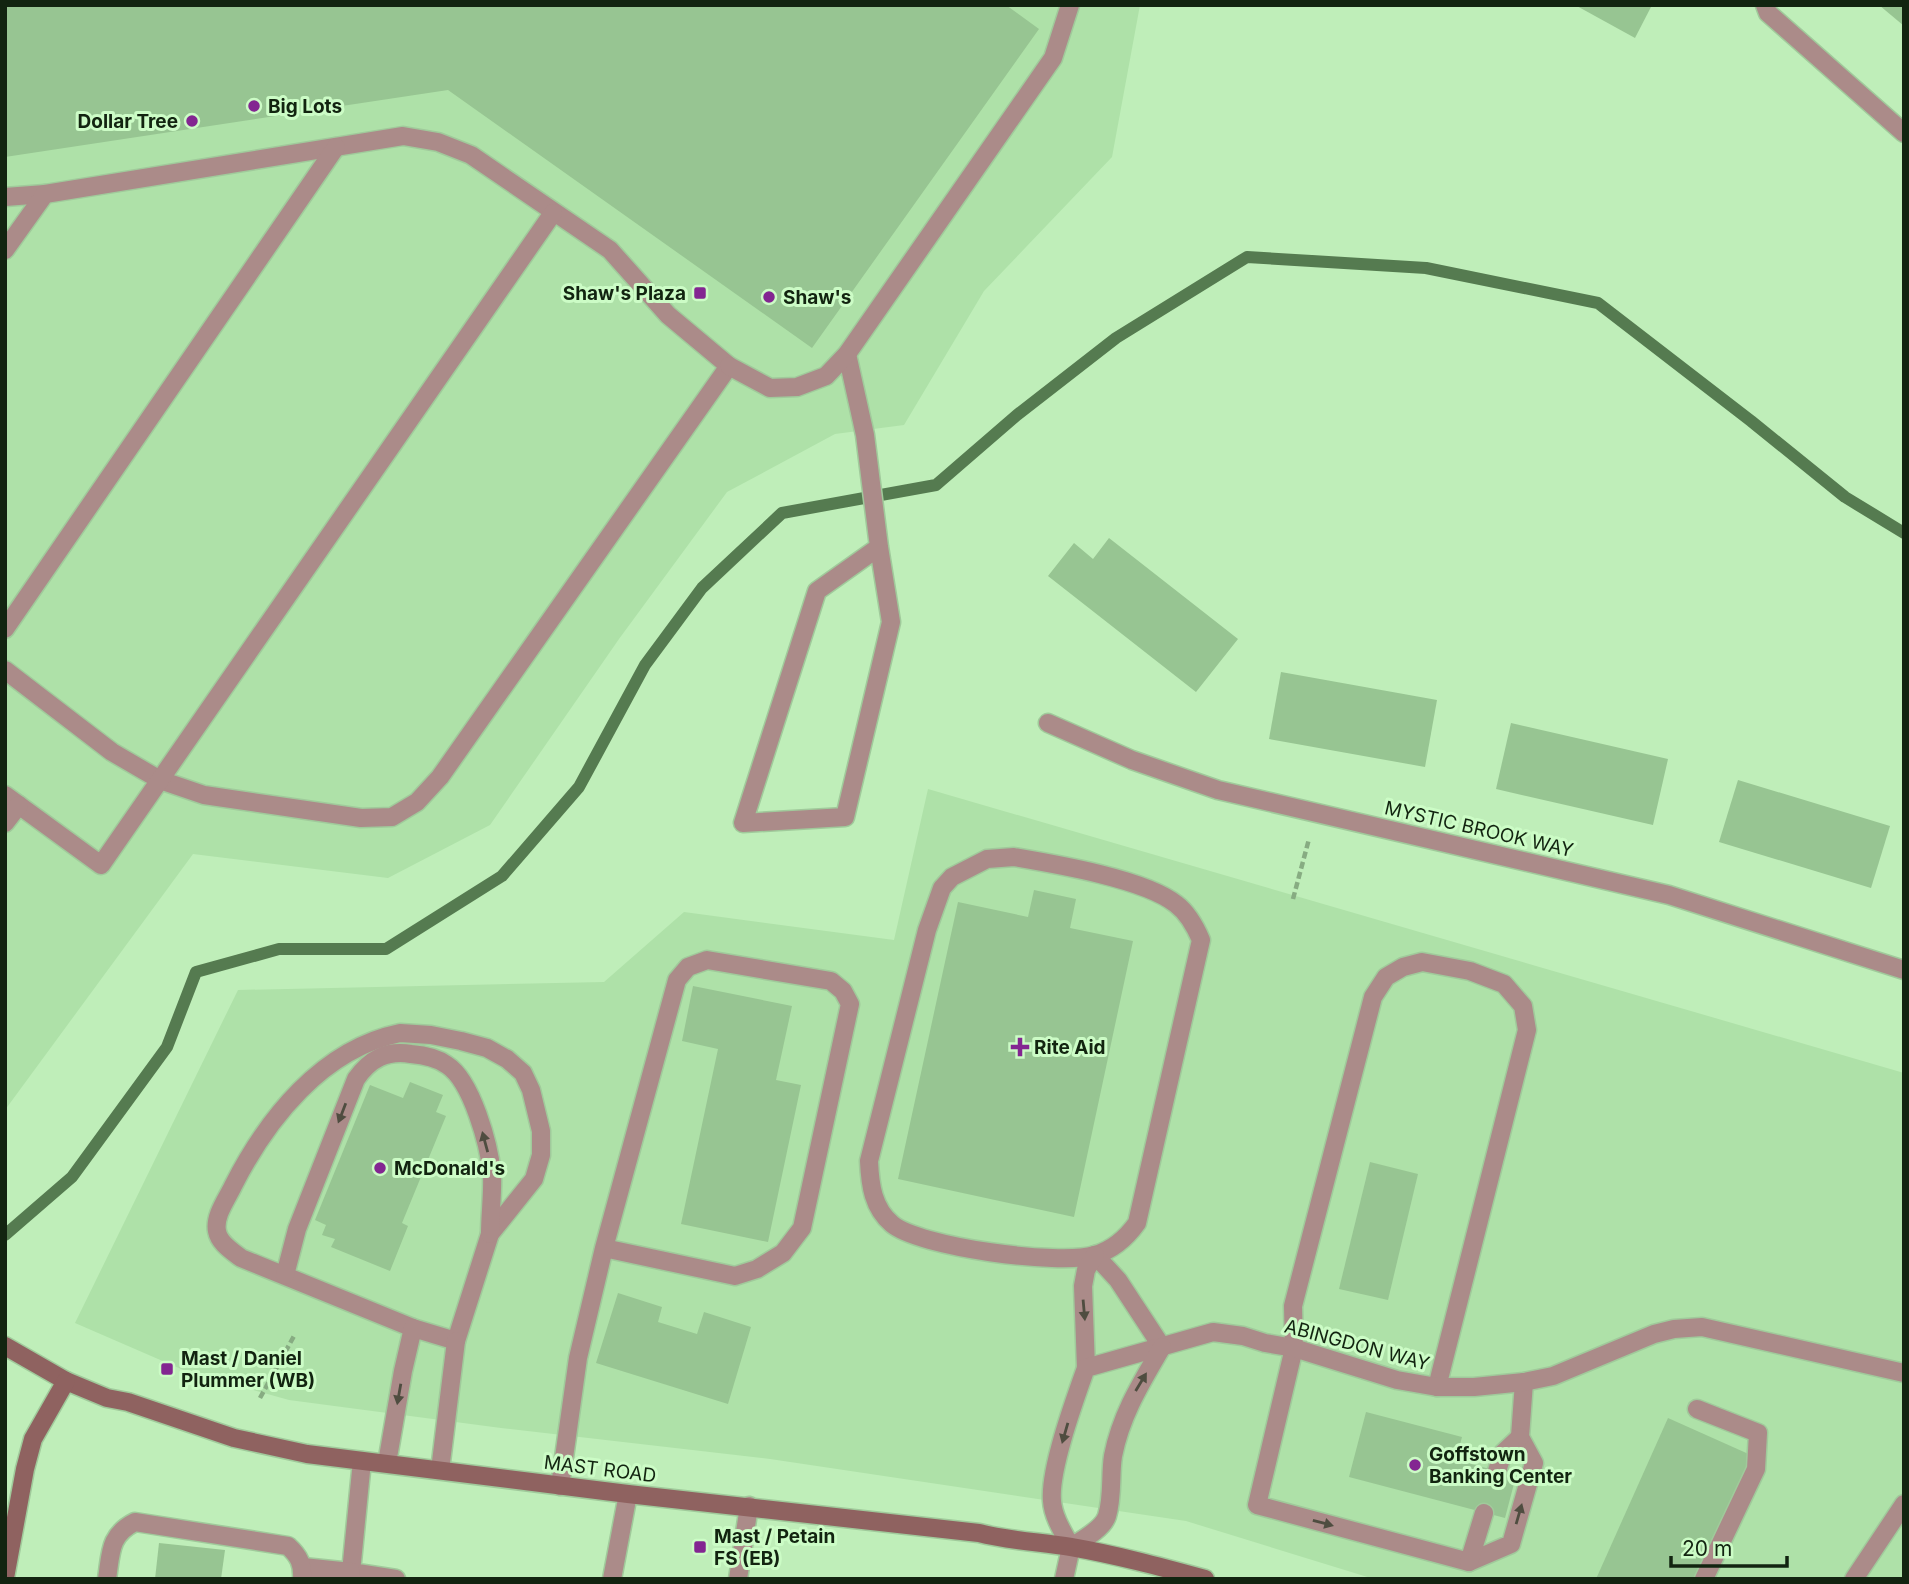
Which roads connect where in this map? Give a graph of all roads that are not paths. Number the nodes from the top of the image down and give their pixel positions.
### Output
1 (1070, 5) edge
2 (1765, 5) edge
3 (1904, 133) edge
4 (336, 147) junction
5 (45, 194) junction
6 (5, 197) edge
7 (553, 213) junction
8 (5, 250) edge
9 (847, 354) junction
10 (729, 366) junction
11 (879, 547) junction
12 (5, 629) edge
13 (5, 670) edge
14 (1048, 723) dead end
15 (160, 780) junction
16 (12, 800) edge
17 (5, 823) edge
18 (1904, 970) edge
19 (490, 1234) junction
20 (604, 1248) junction
21 (1095, 1255) junction
22 (285, 1275) junction
23 (413, 1328) junction
24 (456, 1341) junction
25 (5, 1346) edge
26 (1162, 1347) junction
27 (1294, 1348) junction
28 (1086, 1368) junction
29 (1904, 1373) edge
30 (66, 1381) junction
31 (1524, 1382) junction
32 (1437, 1387) junction
33 (1697, 1409) dead end
34 (1520, 1437) junction
35 (362, 1461) junction
36 (387, 1463) junction
37 (440, 1470) junction
38 (1497, 1471) dead end
39 (560, 1486) junction
40 (628, 1494) junction
41 (1904, 1504) edge
42 (749, 1506) junction
43 (1484, 1513) dead end
44 (1071, 1547) junction
45 (1469, 1562) junction
46 (351, 1572) junction
47 (302, 1573) edge
48 (5, 1578) edge
49 (107, 1579) edge
50 (396, 1579) edge
51 (612, 1579) edge
52 (738, 1579) edge
53 (1064, 1579) edge
54 (1205, 1579) edge
55 (1704, 1579) edge
56 (1854, 1579) edge

1 - 9 street
2 - 3 street
4 - 5 street
4 - 7 street
4 - 12 street
5 - 6 street
5 - 8 street
7 - 10 street
7 - 15 street
9 - 10 street
9 - 11 street
10 - 15 street
11 - 11 street
13 - 15 street
14 - 18 street, MYSTIC BROOK WAY
15 - 16 street
16 - 17 street
19 -> 22 street
19 - 22 street
19 - 24 street
20 - 20 street
20 - 39 street
21 - 21 street
21 - 26 street
21 -> 28 street
22 - 23 street
23 - 24 street
23 -> 36 street
24 - 37 street
25 - 30 main road, MAST ROAD
26 - 27 street, ABINGDON WAY
26 - 28 street, ABINGDON WAY
44 -> 26 street
27 - 32 street, ABINGDON WAY
27 - 32 street
27 -> 45 street
28 -> 44 street
29 - 31 street, ABINGDON WAY
30 - 35 main road, MAST ROAD
30 - 48 main road
31 - 32 street, ABINGDON WAY
31 - 34 street
33 - 55 street
34 - 38 street
45 -> 34 street
35 - 36 main road, MAST ROAD
35 - 46 street
36 - 37 main road, MAST ROAD
37 - 39 main road, MAST ROAD
39 - 40 main road, MAST ROAD
40 - 42 main road, MAST ROAD
40 - 51 street
41 - 56 street
42 - 44 main road, MAST ROAD
42 - 52 street
43 - 45 street
44 - 53 street
44 - 54 main road, MAST ROAD
46 - 47 street
46 - 50 street
47 - 49 street

